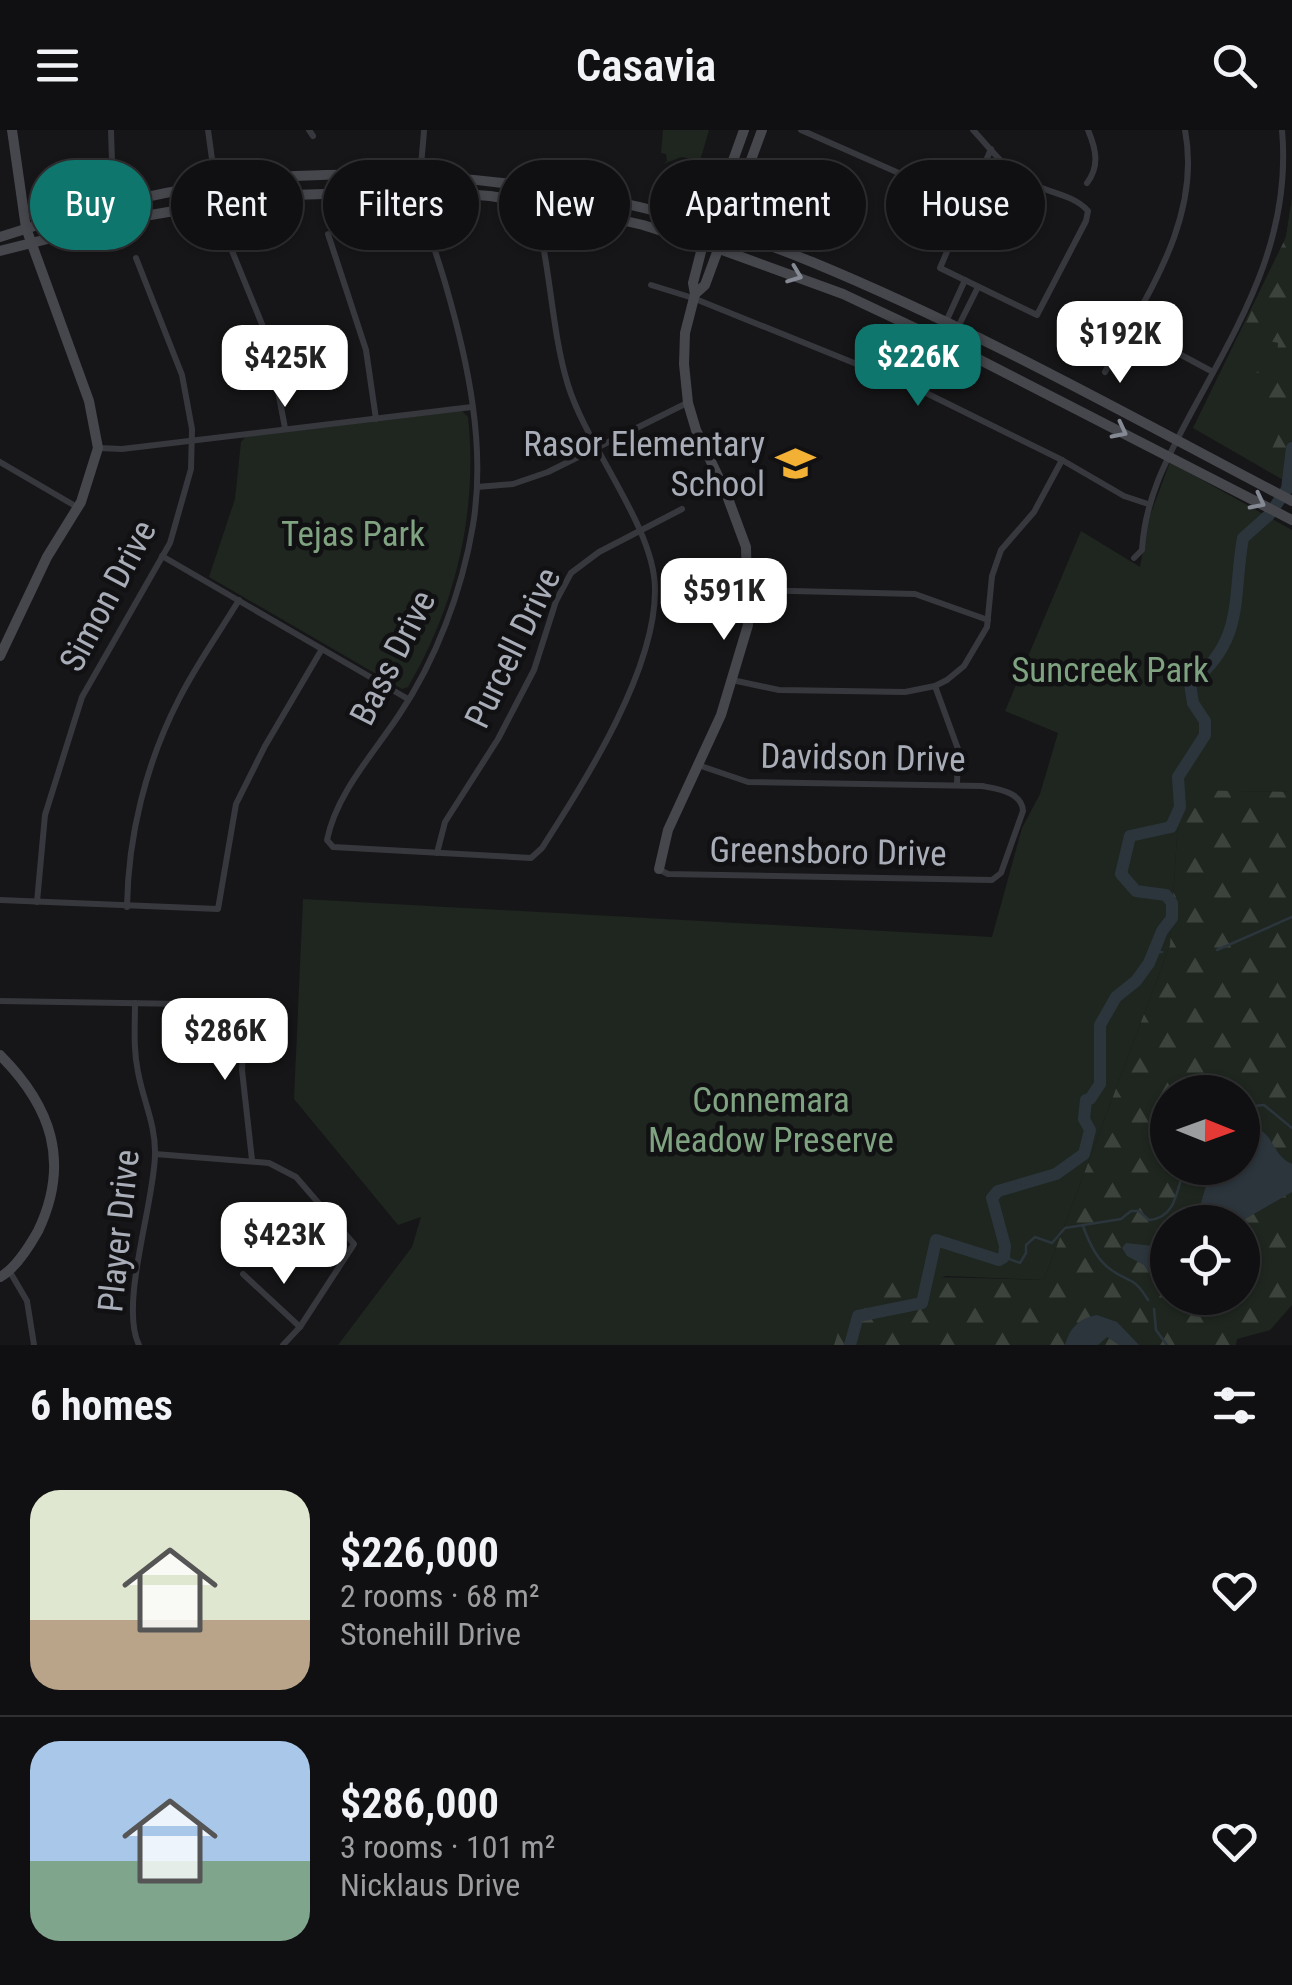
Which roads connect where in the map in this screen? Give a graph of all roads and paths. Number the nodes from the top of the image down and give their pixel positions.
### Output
1 (12, 130) edge
2 (112, 130) edge
3 (208, 130) edge
4 (424, 130) edge
5 (744, 130) edge
6 (762, 130) edge
7 (801, 130) edge
8 (973, 130) edge
9 (1088, 130) edge
10 (1184, 130) edge
11 (1282, 130) edge
12 (816, 133) edge
13 (991, 149) junction
14 (112, 160) edge
15 (211, 160) edge
16 (421, 160) edge
17 (733, 160) edge
18 (751, 160) edge
19 (986, 160) edge
20 (886, 165) edge
21 (1087, 183) dead end
22 (171, 194) edge
23 (26, 228) junction
24 (0, 237) edge
25 (30, 242) joint
26 (33, 250) edge
27 (231, 250) edge
28 (333, 250) edge
29 (434, 250) edge
30 (701, 250) edge
31 (717, 250) edge
32 (723, 250) edge
33 (772, 250) edge
34 (947, 250) edge
35 (0, 251) edge
36 (544, 251) dead end
37 (136, 258) dead end
38 (850, 279) junction
39 (965, 280) junction
40 (651, 285) dead end
41 (978, 287) junction
42 (843, 294) junction
43 (694, 296) junction
44 (953, 324) junction
45 (1129, 327) junction
46 (944, 341) junction
47 (1105, 372) dead end
48 (1213, 372) junction
49 (916, 388) junction
50 (926, 392) junction
51 (688, 402) junction
52 (472, 407) junction
53 (376, 418) junction
54 (285, 428) junction
55 (1178, 438) junction
56 (192, 439) junction
57 (596, 446) junction
58 (98, 448) junction
59 (1169, 456) junction
60 (1062, 460) junction
61 (0, 462) edge
62 (476, 487) junction
63 (1292, 501) edge
64 (1148, 504) junction
65 (78, 508) junction
66 (682, 509) dead end
67 (1292, 520) edge
68 (639, 531) junction
69 (162, 556) junction
70 (1134, 558) dead end
71 (750, 590) junction
72 (239, 600) junction
73 (988, 620) junction
74 (322, 649) junction
75 (0, 656) edge
76 (732, 680) junction
77 (935, 686) junction
78 (408, 700) junction
79 (701, 766) junction
80 (958, 784) junction
81 (437, 853) junction
82 (659, 868) joint
83 (998, 878) joint
84 (0, 900) edge
85 (37, 902) junction
86 (127, 907) junction
87 (0, 1001) edge
88 (135, 1003) junction
89 (0, 1055) edge
90 (155, 1154) junction
91 (252, 1160) junction
92 (243, 1274) dead end
93 (5, 1275) edge
94 (300, 1327) junction
95 (34, 1345) edge
96 (138, 1345) edge
97 (283, 1345) edge

1 - 23 main road
2 - 14 street
3 - 15 street
4 - 16 street, Bass Drive
5 - 17 main road
6 - 18 main road
7 - 12 street
8 - 13 street
9 - 21 street
10 - 45 street
11 - 48 street
12 - 20 street
13 - 19 street
13 - 41 street
22 - 23 main road
23 - 24 main road
23 - 25 main road
25 - 35 main road
26 - 58 main road
27 - 54 street
28 - 53 street
29 - 52 street, Bass Drive
30 - 43 main road
31 - 43 main road
32 -> 42 main road
33 - 38 main road
34 - 39 street
36 - 57 street
37 - 56 street, Simon Drive
38 - 42 main road
38 - 44 main road
39 - 41 street
39 - 44 street
40 - 43 street
41 - 44 street
42 - 46 main road
43 - 49 street
43 - 51 main road
44 - 46 street
44 - 55 main road
45 - 47 street
45 - 48 street
46 - 49 street
46 - 50 street
46 -> 59 main road
48 - 55 street
49 - 50 street
50 - 60 street
51 - 57 street
51 - 71 main road
52 - 53 street
52 - 62 street, Bass Drive
53 - 54 street
54 - 56 street
55 - 59 street
55 - 63 main road
56 - 58 street
56 - 69 street, Simon Drive
57 - 62 street
57 - 68 street
58 - 65 main road
59 - 64 street
59 -> 67 main road
60 - 64 street
60 - 73 street
61 - 65 street
62 - 78 street, Bass Drive
64 - 70 street
65 - 75 main road
66 - 68 street, Purcell Drive
68 - 81 street, Purcell Drive
68 - 81 street
69 - 72 street
69 - 85 street, Simon Drive
71 - 73 street
71 - 76 main road
72 - 74 street
72 - 86 street
73 - 77 street
74 - 78 street
74 - 86 street
76 - 77 street
76 - 79 main road
77 - 80 street
78 - 81 street, Bass Drive
79 - 80 street, Davidson Drive
79 - 82 main road
80 - 83 street, Davidson Drive
82 - 83 street, Greensboro Drive
84 - 85 street
85 - 86 street
87 - 88 street
88 - 90 street, Player Drive
88 - 91 street
89 - 93 main road
90 - 91 street
90 - 96 street, Player Drive
91 - 94 street
92 - 94 street
93 - 95 street
94 - 97 street

